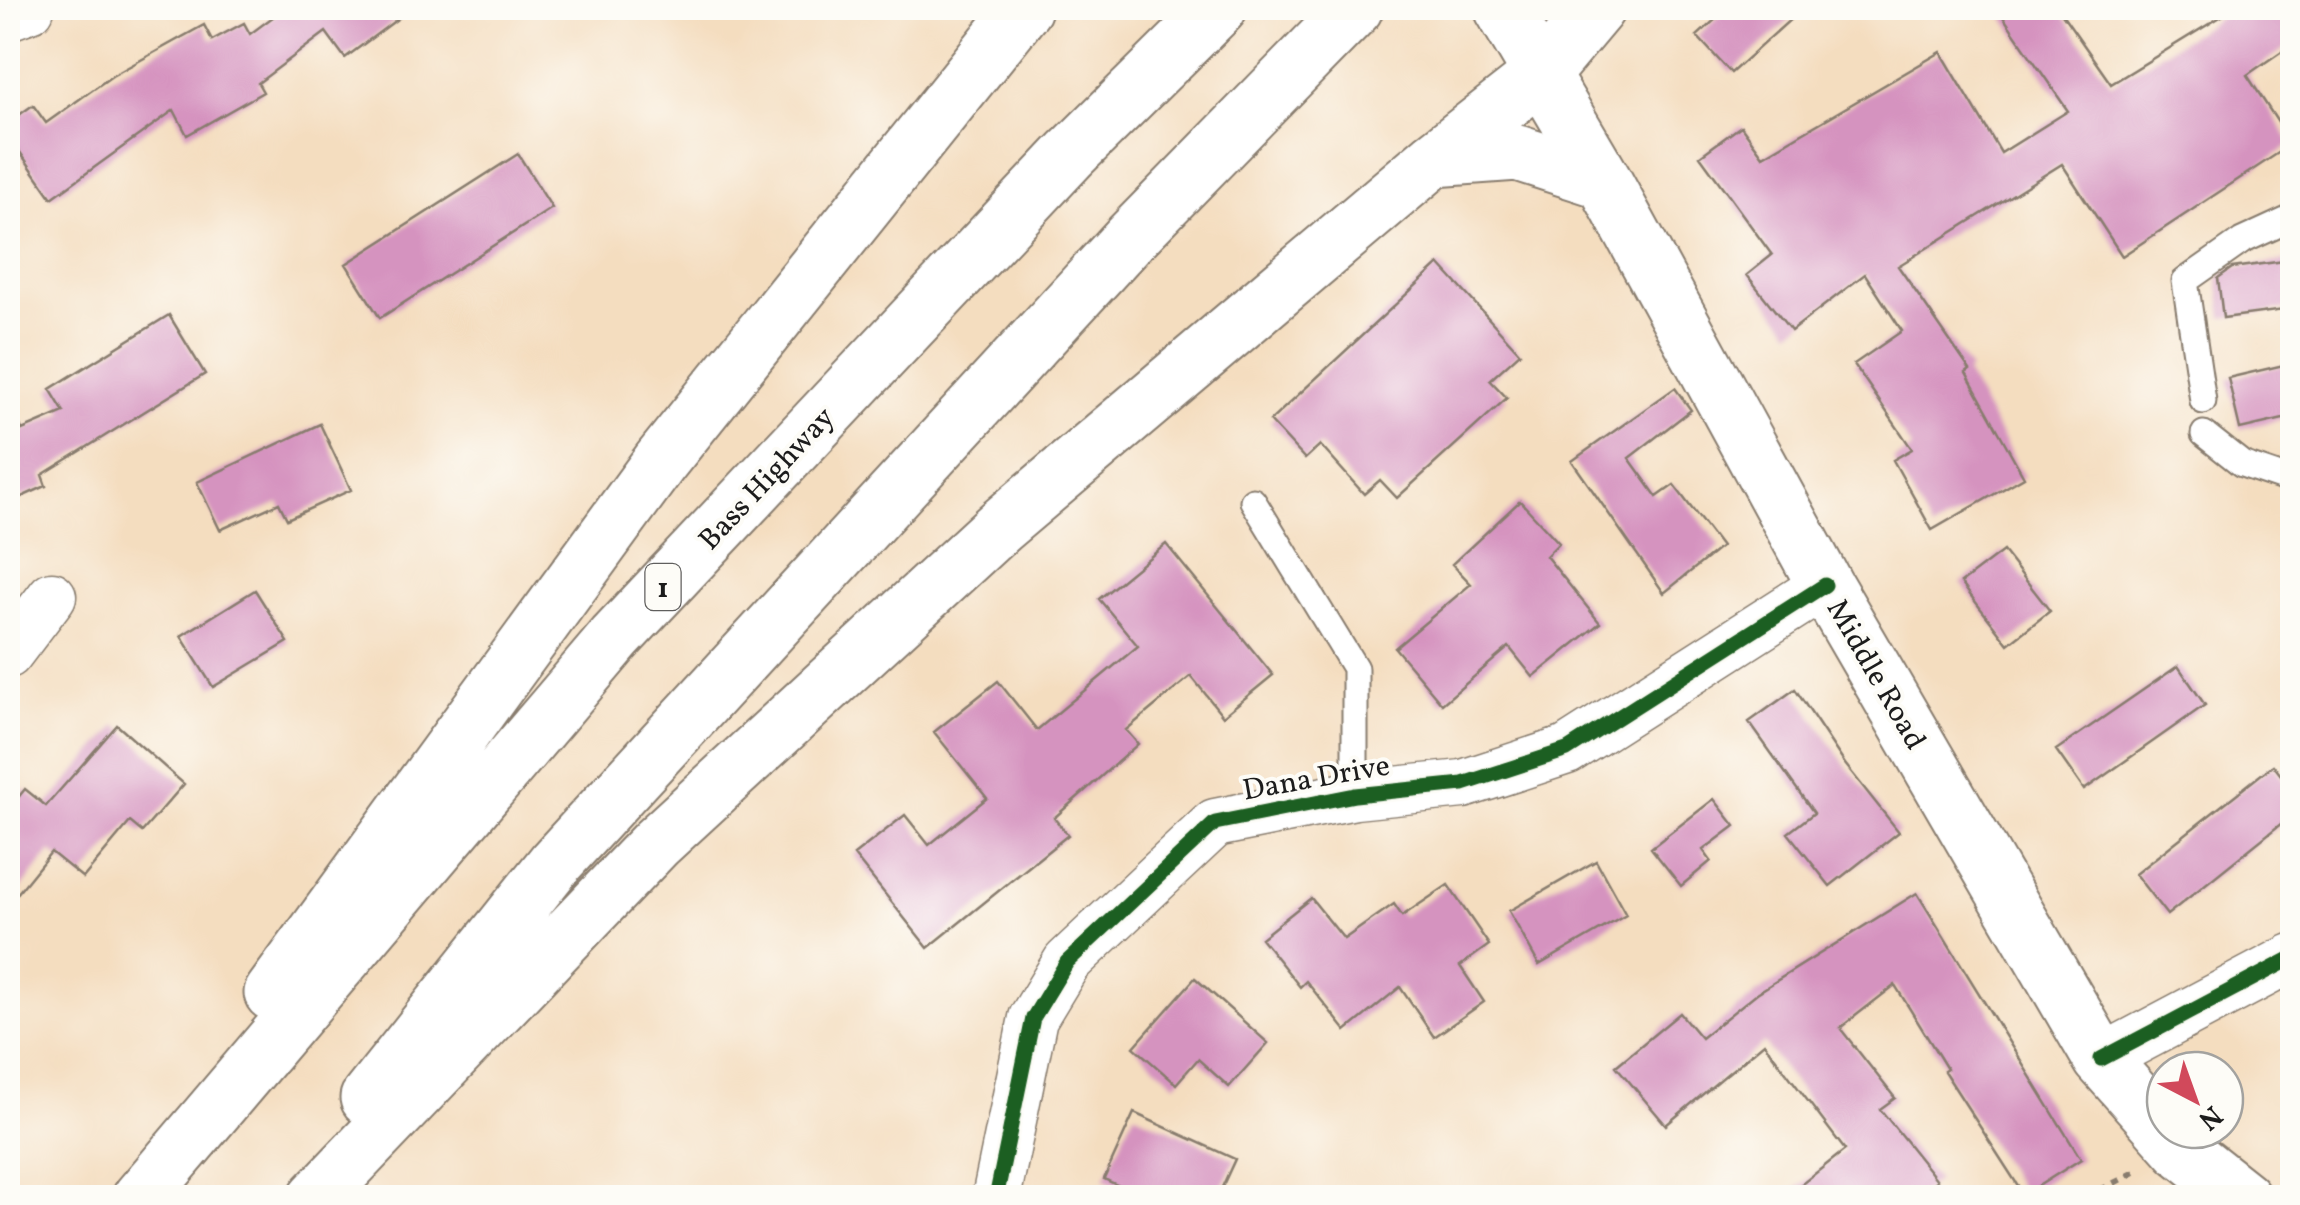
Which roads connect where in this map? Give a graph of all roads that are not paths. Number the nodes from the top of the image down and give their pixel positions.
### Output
1 (30, 8) edge
2 (1024, 8) edge
3 (1219, 8) edge
4 (1355, 8) edge
5 (1502, 8) edge
6 (1597, 8) edge
7 (8, 16) edge
8 (1540, 76) junction
9 (1434, 159) junction
10 (1604, 181) junction
11 (2292, 218) edge
12 (2203, 400) dead end
13 (2204, 434) dead end
14 (2292, 481) edge
15 (1253, 501) dead end
16 (1826, 585) junction
17 (52, 596) dead end
18 (8, 654) edge
19 (1355, 795) junction
20 (2292, 958) edge
21 (2101, 1059) junction
22 (132, 1198) edge
23 (140, 1198) edge
24 (289, 1198) edge
25 (316, 1198) edge
26 (996, 1198) edge
27 (2243, 1198) edge

1 - 7 street
2 - 22 main road
3 - 23 main road, Bass Highway / 1
4 - 24 main road
5 - 8 main road, Middle Road
6 - 8 main road
8 - 9 main road
8 - 10 main road, Middle Road
9 - 10 main road
9 - 25 main road
10 - 16 main road, Middle Road
11 - 12 lane
13 - 14 lane
15 - 19 lane
16 - 19 street, Dana Drive
16 - 21 main road, Middle Road
17 - 18 street
19 - 26 street, Dana Drive
20 - 21 street
21 - 27 main road, Middle Road

